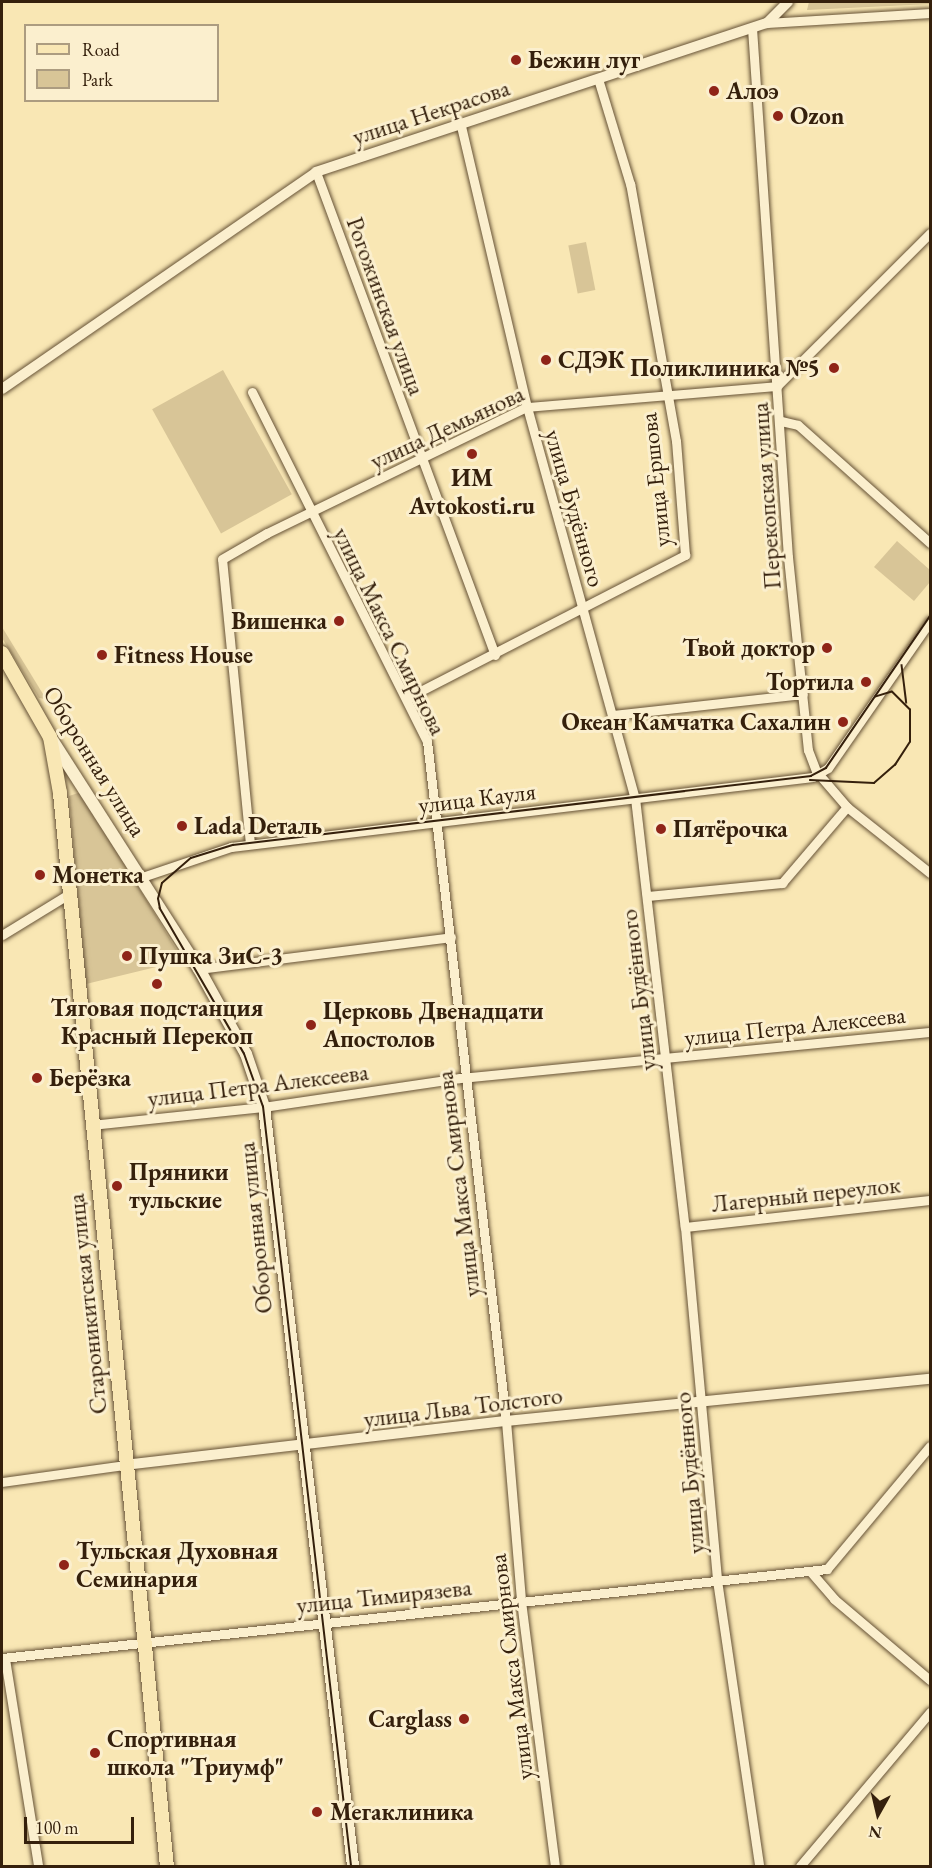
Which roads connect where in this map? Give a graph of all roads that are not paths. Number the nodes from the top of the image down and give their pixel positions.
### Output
1 (788, 2) edge
2 (930, 13) edge
3 (767, 23) junction
4 (752, 28) junction
5 (598, 79) junction
6 (461, 126) junction
7 (316, 172) junction
8 (930, 233) edge
9 (777, 386) junction
10 (2, 389) edge
11 (252, 392) dead end
12 (666, 394) junction
13 (527, 407) junction
14 (781, 422) junction
15 (421, 460) junction
16 (310, 512) junction
17 (930, 543) edge
18 (584, 609) junction
19 (930, 621) edge
20 (2, 653) edge
21 (495, 655) junction
22 (802, 694) junction
23 (407, 698) junction
24 (613, 715) junction
25 (50, 737) junction
26 (821, 776) junction
27 (84, 787) junction
28 (60, 793) junction
29 (634, 798) junction
30 (847, 807) junction
31 (436, 823) junction
32 (250, 844) junction
33 (930, 873) edge
34 (142, 877) junction
35 (69, 894) junction
36 (647, 896) junction
37 (2, 935) edge
38 (451, 937) junction
39 (199, 969) junction
40 (930, 1032) edge
41 (666, 1058) junction
42 (465, 1078) junction
43 (264, 1107) junction
44 (91, 1125) junction
45 (930, 1200) edge
46 (685, 1227) junction
47 (930, 1379) edge
48 (703, 1402) junction
49 (506, 1421) junction
50 (930, 1446) edge
51 (303, 1447) junction
52 (126, 1465) junction
53 (2, 1482) edge
54 (810, 1570) junction
55 (717, 1580) junction
56 (521, 1601) junction
57 (325, 1623) junction
58 (144, 1641) junction
59 (3, 1659) edge
60 (930, 1680) edge
61 (930, 1712) edge
62 (38, 1866) edge
63 (167, 1866) edge
64 (353, 1866) edge
65 (555, 1866) edge
66 (759, 1866) edge
67 (800, 1866) edge

1 - 3 street
2 - 3 street, улица Некрасова
3 - 4 street, улица Некрасова
4 - 5 street, улица Некрасова
4 - 9 street, Перекопская улица
5 - 6 street, улица Некрасова
5 - 12 street, улица Ершова
6 - 7 street, улица Некрасова
6 - 13 street, улица Будённого
7 - 10 street, улица Некрасова
7 - 15 street, Рогожинская улица
8 - 9 street
9 - 12 street, улица Демьянова
9 - 14 street, Перекопская улица
11 - 16 street, улица Макса Смирнова
12 - 13 street, улица Демьянова
12 - 18 street, улица Ершова
13 - 15 street, улица Демьянова
13 - 18 street, улица Будённого
14 - 17 street
14 - 22 street, Перекопская улица
15 - 16 street, улица Демьянова
15 - 21 street, Рогожинская улица
16 - 23 street, улица Макса Смирнова
16 - 32 street, улица Демьянова
18 - 21 street
18 - 24 street, улица Будённого
19 - 26 street
20 - 25 main road, Оборонная улица
21 - 23 street
22 - 24 street
22 - 26 street, Перекопская улица
23 - 31 street, улица Макса Смирнова
24 - 29 street, улица Будённого
25 - 27 main road, Оборонная улица
25 - 28 main road, Староникитская улица
26 - 29 street, улица Кауля
26 - 30 street
27 - 28 main road
27 - 34 main road, Оборонная улица
28 - 35 main road, Староникитская улица
29 - 31 street, улица Кауля
29 - 36 street, улица Будённого
30 - 33 street
30 - 36 street
31 - 32 street, улица Кауля
31 - 38 street, улица Макса Смирнова
32 - 34 street, улица Кауля
34 - 39 main road, Оборонная улица
35 - 37 street
35 - 44 main road, Староникитская улица
36 - 41 street, улица Будённого
38 - 39 street
38 - 42 street, улица Макса Смирнова
39 - 43 main road, Оборонная улица
40 - 41 street, улица Петра Алексеева
41 - 42 street, улица Петра Алексеева
41 - 46 street, улица Будённого
42 - 43 street, улица Петра Алексеева
42 - 49 street, улица Макса Смирнова
43 - 44 street, улица Петра Алексеева
43 - 51 main road, Оборонная улица
44 - 52 main road, Староникитская улица
45 - 46 street, Лагерный переулок
46 - 48 street, улица Будённого
47 - 48 street, улица Льва Толстого
48 - 49 street, улица Льва Толстого
48 - 55 street, улица Будённого
49 - 51 street, улица Льва Толстого
49 - 56 street, улица Макса Смирнова
50 - 54 street, улица Тимирязева
51 - 52 street, улица Льва Толстого
51 - 57 main road, Оборонная улица
52 - 53 street, улица Льва Толстого
52 - 58 main road, Староникитская улица
54 - 55 street, улица Тимирязева
54 - 60 street
55 - 56 street, улица Тимирязева
55 - 66 street, улица Будённого
56 - 57 street, улица Тимирязева
56 - 65 street, улица Макса Смирнова
57 - 58 street, улица Тимирязева
57 - 64 main road, Оборонная улица
58 - 59 street, улица Тимирязева
58 - 63 main road, Староникитская улица
59 - 62 street
61 - 67 street

